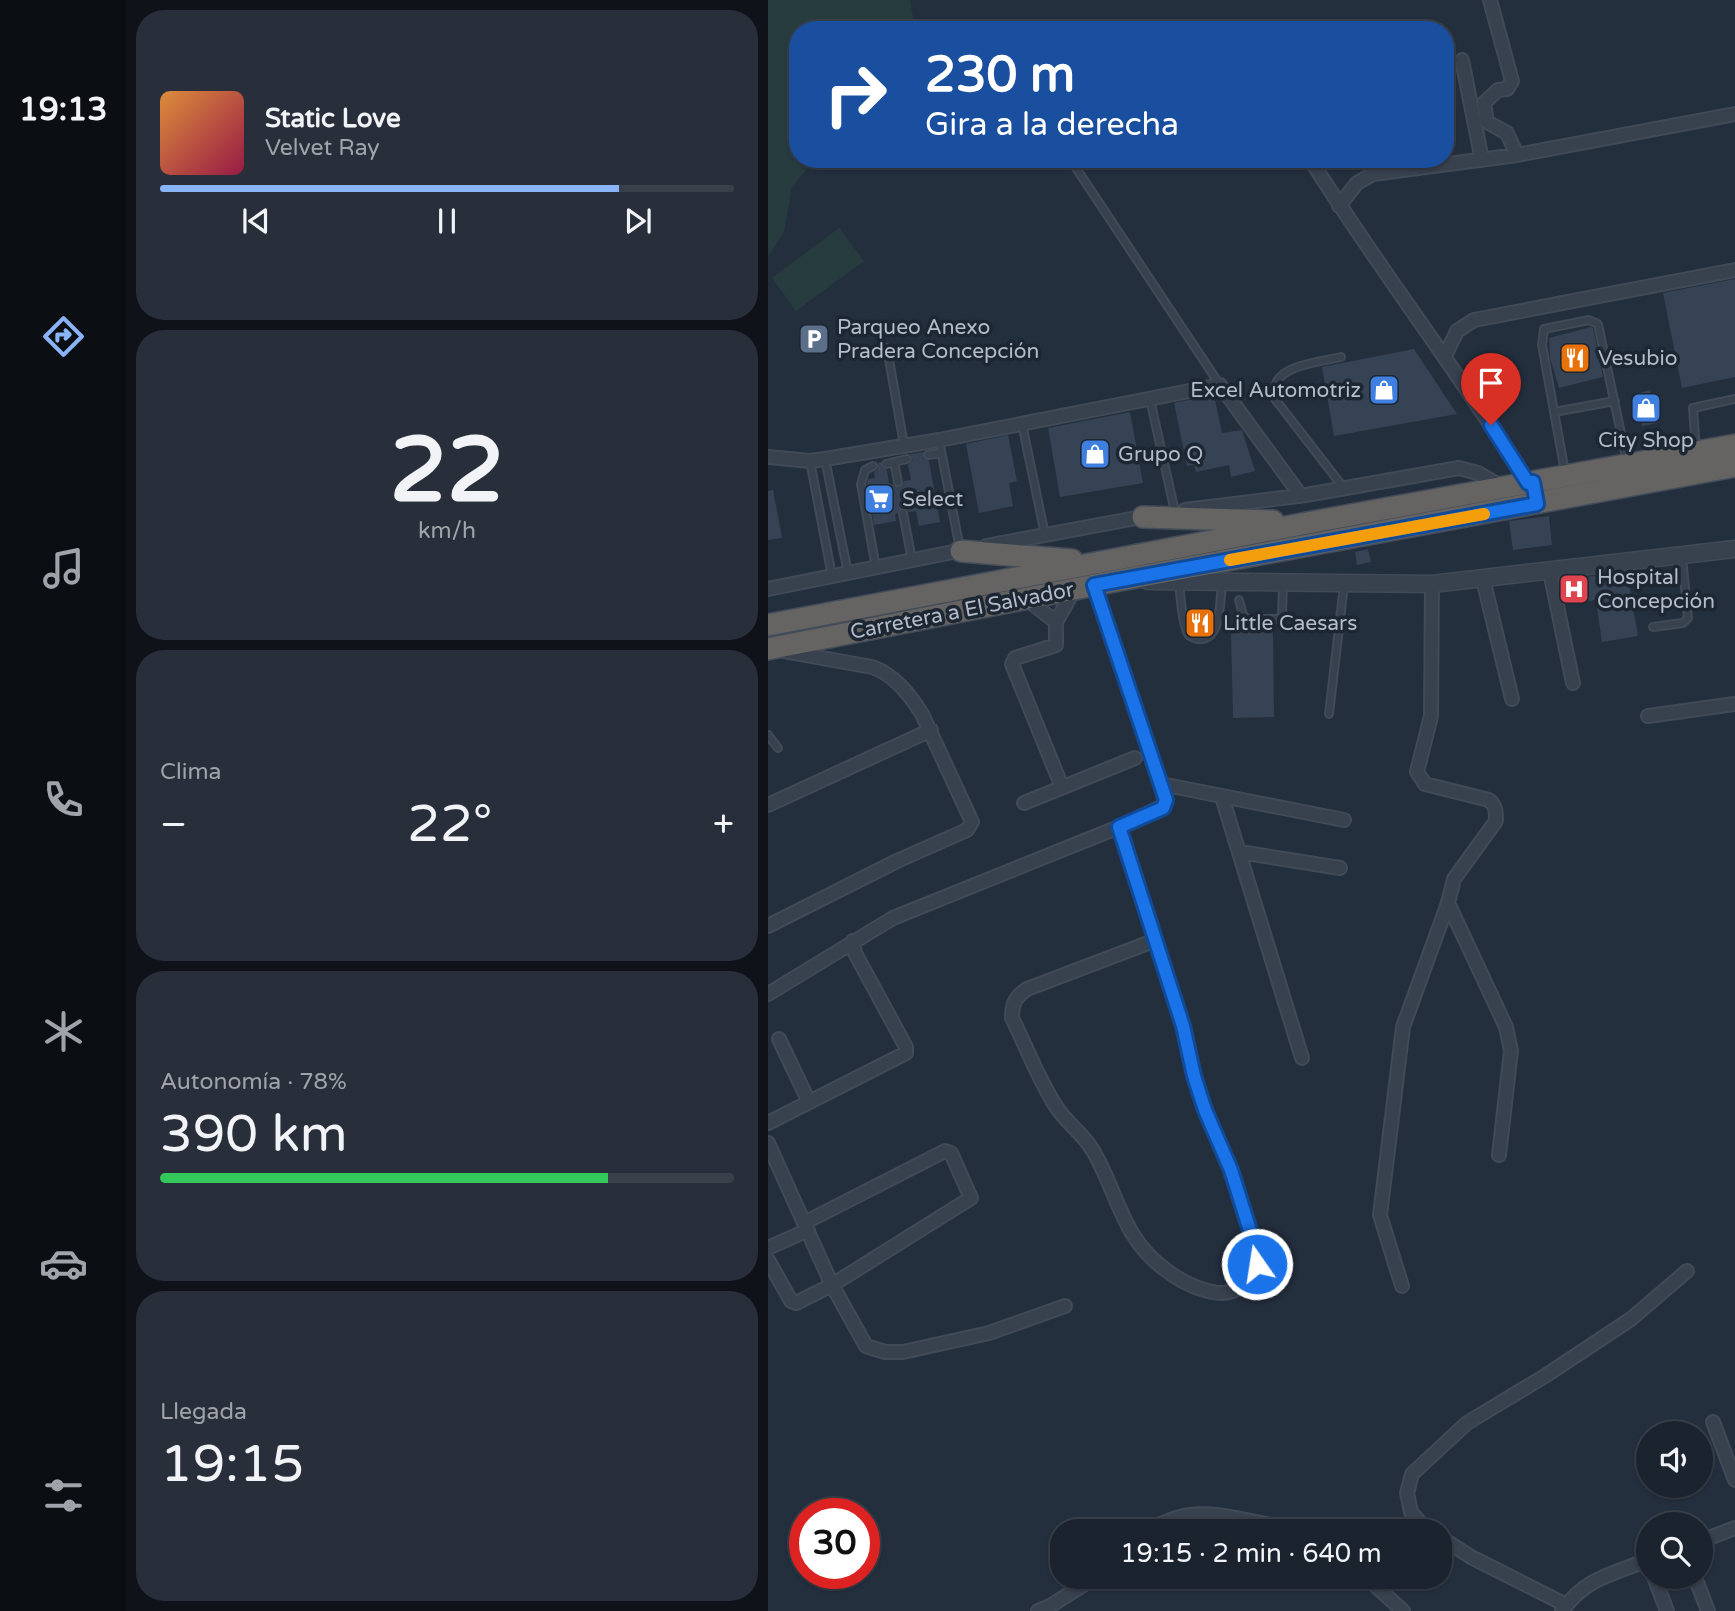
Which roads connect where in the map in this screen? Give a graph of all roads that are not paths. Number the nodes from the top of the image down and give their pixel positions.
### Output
1 (1492, 0) edge
2 (1462, 60) dead end
3 (1735, 114) edge
4 (1517, 155) junction
5 (1482, 160) junction
6 (1454, 164) edge
7 (1076, 168) edge
8 (1316, 168) edge
9 (1420, 168) edge
10 (1339, 206) junction
11 (1735, 270) edge
12 (887, 348) dead end
13 (1445, 356) junction
14 (1341, 357) dead end
15 (1220, 385) junction
16 (1150, 399) junction
17 (1735, 399) edge
18 (1615, 401) junction
19 (1554, 412) junction
20 (1022, 424) junction
21 (904, 445) junction
22 (1735, 445) edge
23 (940, 446) junction
24 (768, 452) edge
25 (1697, 452) junction
26 (928, 455) dead end
27 (768, 457) edge
28 (788, 457) junction
29 (825, 459) junction
30 (907, 459) dead end
31 (810, 460) junction
32 (1628, 464) junction
33 (873, 466) dead end
34 (1735, 466) edge
35 (1565, 476) junction
36 (898, 482) dead end
37 (1530, 482) junction
38 (1503, 487) junction
39 (1344, 488) junction
40 (1301, 496) junction
41 (1537, 504) junction
42 (1175, 512) junction
43 (903, 513) dead end
44 (1143, 517) junction
45 (1307, 523) junction
46 (1045, 535) junction
47 (1735, 549) edge
48 (961, 551) junction
49 (1681, 555) junction
50 (912, 562) junction
51 (1099, 562) junction
52 (876, 568) junction
53 (1550, 572) junction
54 (848, 573) junction
55 (1220, 573) junction
56 (832, 576) junction
57 (1483, 579) junction
58 (1178, 582) junction
59 (1283, 584) junction
60 (1344, 584) junction
61 (1432, 584) junction
62 (1095, 585) junction
63 (768, 589) edge
64 (1025, 598) junction
65 (1239, 600) dead end
66 (779, 620) edge
67 (1056, 622) junction
68 (768, 625) edge
69 (1654, 627) dead end
70 (769, 649) edge
71 (824, 649) junction
72 (1573, 682) dead end
73 (1512, 699) dead end
74 (1735, 704) edge
75 (1329, 714) dead end
76 (1648, 716) dead end
77 (931, 730) junction
78 (768, 735) edge
79 (778, 748) dead end
80 (1135, 758) dead end
81 (1161, 785) junction
82 (1062, 787) junction
83 (1222, 797) junction
84 (1024, 803) dead end
85 (768, 805) edge
86 (1344, 820) dead end
87 (1119, 827) junction
88 (1240, 852) junction
89 (1340, 868) dead end
90 (1448, 903) junction
91 (768, 926) edge
92 (1156, 940) junction
93 (853, 941) junction
94 (768, 995) edge
95 (779, 1039) dead end
96 (1302, 1059) dead end
97 (809, 1102) junction
98 (768, 1123) edge
99 (768, 1143) edge
100 (1499, 1155) dead end
101 (806, 1226) junction
102 (768, 1248) edge
103 (768, 1260) edge
104 (1687, 1271) dead end
105 (832, 1285) junction
106 (1402, 1286) dead end
107 (1064, 1306) dead end
108 (1713, 1422) dead end
109 (1735, 1480) edge
110 (1177, 1519) edge
111 (1238, 1519) edge
112 (1416, 1519) edge
113 (1735, 1528) edge
114 (1713, 1536) edge
115 (1452, 1545) edge
116 (1636, 1566) edge
117 (1078, 1589) edge
118 (1379, 1589) edge
119 (1659, 1589) edge
120 (1700, 1589) edge
121 (1564, 1608) edge
122 (1038, 1611) edge
123 (1403, 1611) edge
124 (1667, 1611) edge
125 (1708, 1611) edge

1 - 4 street
2 - 5 street
3 - 4 street
4 - 5 street
5 - 6 street
7 - 15 lane
8 - 10 street
9 - 10 street
10 - 13 street
11 - 13 street
12 - 21 lane
13 - 37 street
14 - 39 lane
15 - 16 street
15 - 40 street
16 - 20 street
16 - 42 lane
17 - 25 lane
18 - 19 lane
18 - 19 lane
18 - 32 lane
19 - 35 lane
20 - 23 street
20 - 46 lane
21 - 23 street
21 - 29 street
22 - 25 highway, Carretera a El Salvador
23 - 26 lane
23 - 48 lane
24 - 28 street
25 - 32 highway, Carretera a El Salvador
27 - 28 street
28 - 31 street
29 - 31 street
29 - 54 lane
30 - 36 lane
31 - 56 lane
32 - 35 highway, Carretera a El Salvador
33 - 52 lane
34 - 41 highway, Carretera a El Salvador
35 - 37 highway, Carretera a El Salvador
37 - 38 highway, Carretera a El Salvador
37 - 41 highway
38 - 39 street
38 - 45 highway, Carretera a El Salvador
39 - 40 street
40 - 42 street
41 - 55 highway, Carretera a El Salvador
42 - 44 street
43 - 50 lane
44 - 45 highway
44 - 46 street
45 - 51 highway, Carretera a El Salvador
46 - 48 street
47 - 49 street
48 - 50 street
48 - 51 highway
49 - 53 street
49 - 69 lane
50 - 52 street
51 - 66 highway, Carretera a El Salvador
52 - 54 street
53 - 57 street
53 - 72 street
54 - 56 street
55 - 58 street
55 - 58 lane
55 - 59 street
55 - 62 highway, Carretera a El Salvador
56 - 63 street
57 - 61 street
57 - 73 street
58 - 62 street
59 - 60 street
59 - 65 lane
60 - 61 street
60 - 75 lane
61 - 90 street
62 - 64 highway, Carretera a El Salvador
62 - 67 street
62 - 81 street
64 - 67 street
64 - 71 highway, Carretera a El Salvador
66 - 68 highway, Carretera a El Salvador
67 - 82 street
70 - 71 highway, Carretera a El Salvador
71 - 77 street
74 - 76 street
77 - 85 street
77 - 91 street
78 - 79 lane
80 - 82 street
81 - 83 street
81 - 87 street
82 - 84 street
83 - 86 street
83 - 88 street
87 - 92 street
87 - 93 street
88 - 89 street
88 - 96 street
90 - 100 street
90 - 106 street
92 - 92 street
93 - 94 street
93 - 97 street
95 - 97 street
97 - 98 street
99 - 101 street
101 - 102 street
101 - 105 street
101 - 105 street
103 - 105 street
104 - 112 street
105 - 107 street
108 - 109 street
110 - 111 street
113 - 114 street
115 - 121 street
116 - 121 street
117 - 122 street
118 - 123 street
119 - 124 street
120 - 125 street

